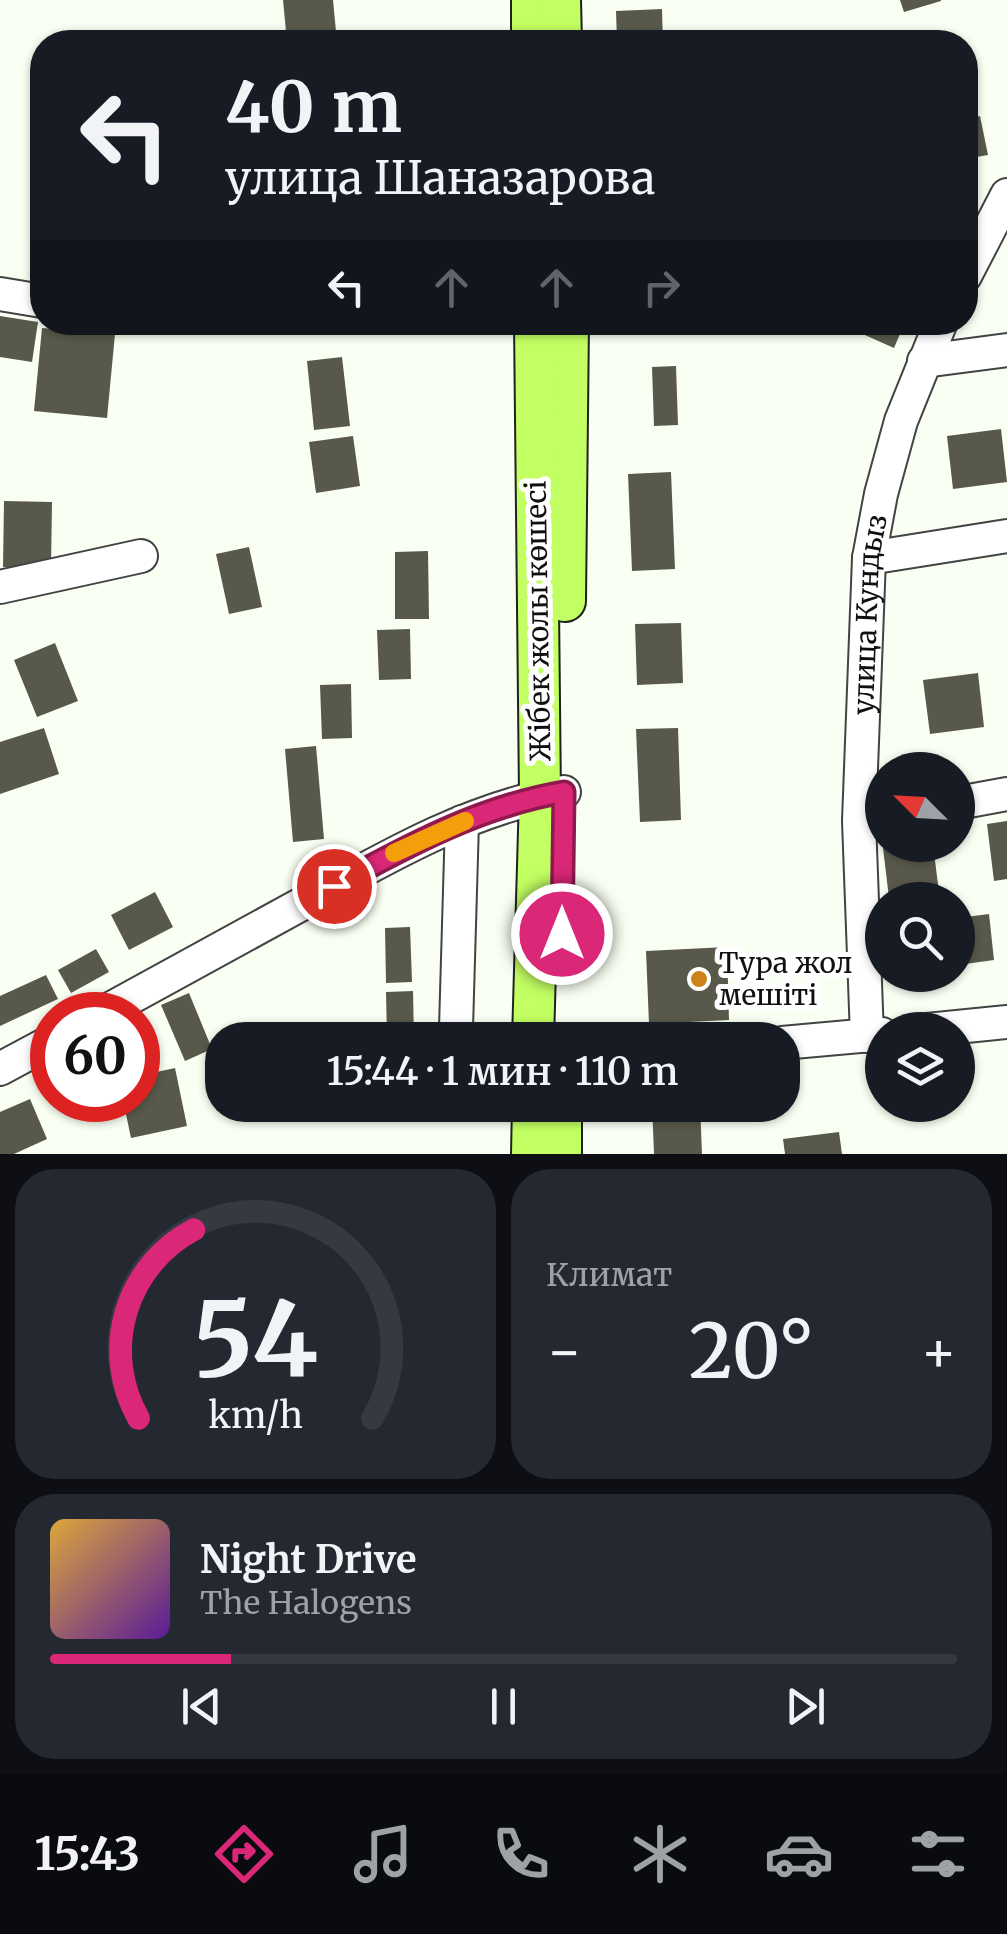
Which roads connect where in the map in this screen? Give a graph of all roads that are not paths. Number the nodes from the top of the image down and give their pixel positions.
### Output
1 (532, 0) edge
2 (560, 0) edge
3 (532, 30) edge
4 (561, 30) edge
5 (1007, 195) edge
6 (978, 251) edge
7 (0, 294) edge
8 (30, 298) edge
9 (535, 335) edge
10 (568, 335) edge
11 (935, 335) edge
12 (1007, 350) edge
13 (924, 361) junction
14 (1007, 536) edge
15 (141, 556) dead end
16 (869, 558) junction
17 (0, 587) edge
18 (870, 752) edge
19 (552, 794) junction
20 (1007, 794) edge
21 (975, 800) edge
22 (462, 822) junction
23 (872, 862) edge
24 (141, 992) edge
25 (875, 1012) edge
26 (456, 1022) edge
27 (534, 1022) edge
28 (561, 1022) edge
29 (1007, 1022) edge
30 (975, 1025) edge
31 (865, 1036) edge
32 (800, 1041) edge
33 (30, 1053) edge
34 (0, 1070) edge
35 (532, 1122) edge
36 (561, 1122) edge
37 (532, 1154) edge
38 (561, 1154) edge

1 - 3 main road
2 - 4 main road
5 - 6 street
7 - 8 street
9 - 19 main road, Жібек жолы көшесі
10 - 19 main road, Жібек жолы көшесі
11 - 13 street, улица Кундыз
12 - 13 street
13 - 16 street, улица Кундыз
14 - 16 street
15 - 17 street
16 - 18 street, улица Кундыз
19 - 22 street
19 - 27 main road, Жібек жолы көшесі
19 - 28 main road, Жібек жолы көшесі
20 - 21 street
22 - 24 street
22 - 26 street
23 - 25 street, улица Кундыз
29 - 30 street
31 - 32 street
33 - 34 street
35 - 37 main road
36 - 38 main road

